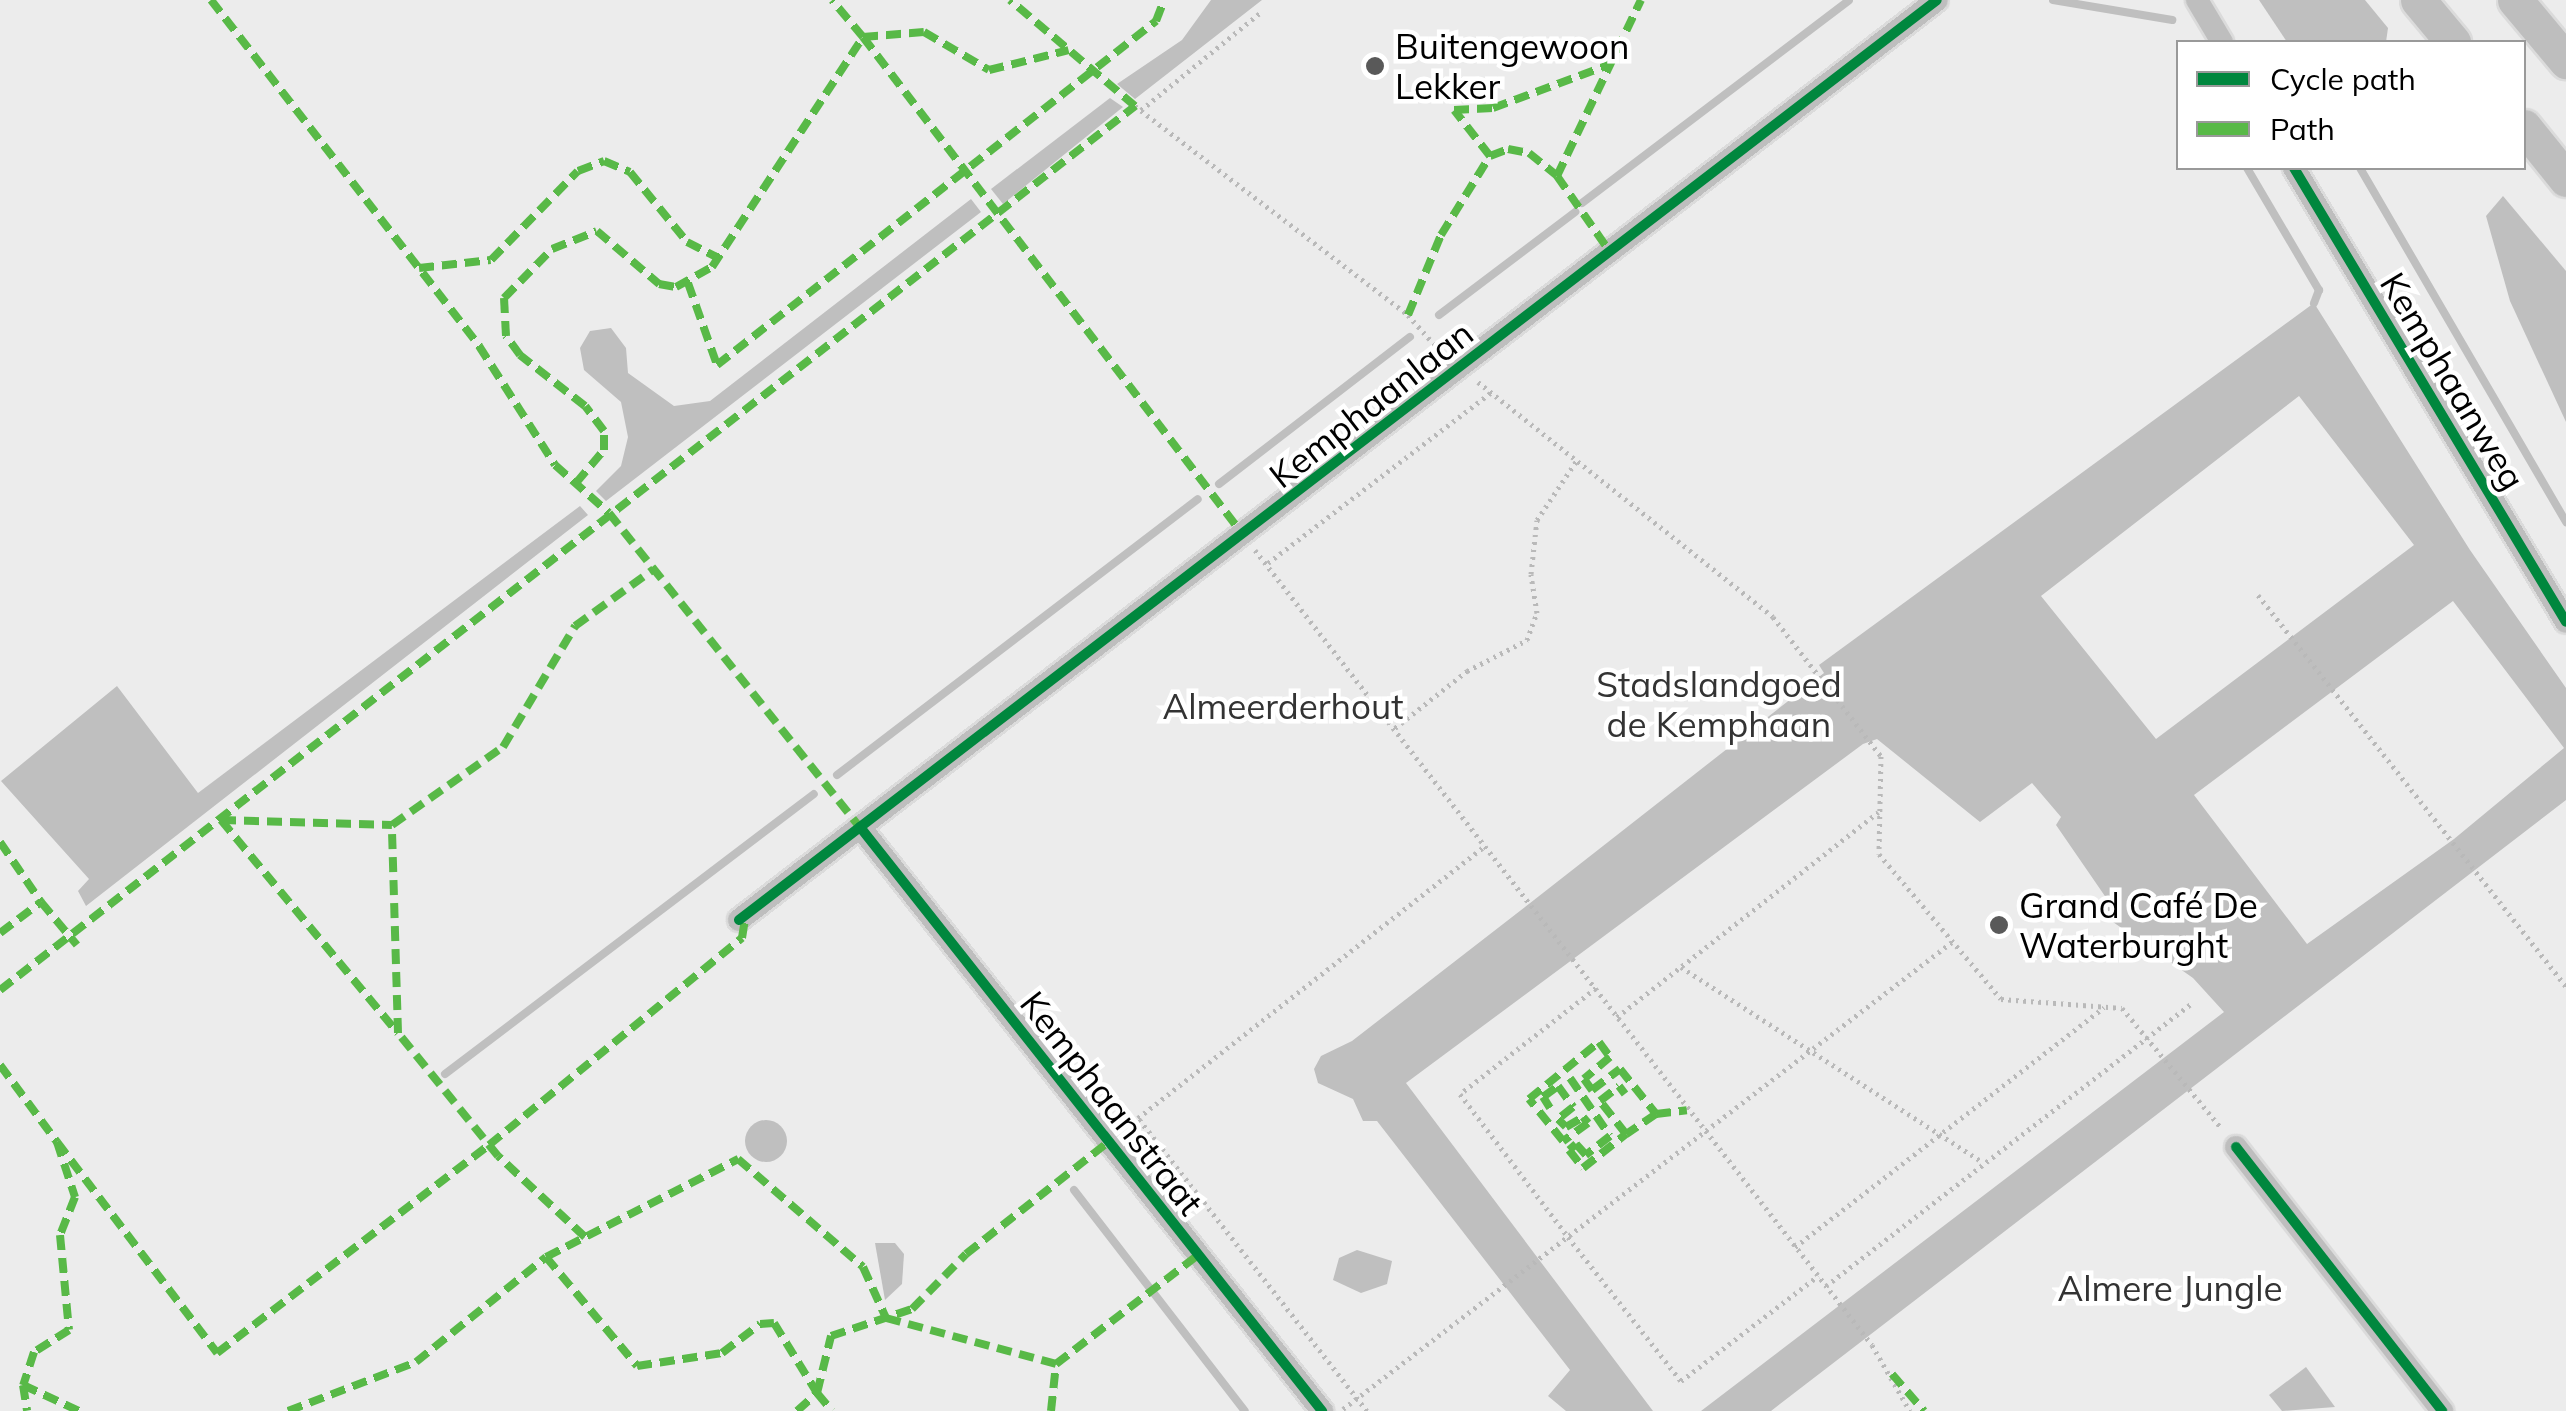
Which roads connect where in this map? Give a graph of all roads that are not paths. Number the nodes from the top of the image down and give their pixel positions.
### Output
1 (1937, 0) edge
2 (2197, 0) edge
3 (2418, 0) edge
4 (2515, 0) edge
5 (2221, 40) edge
6 (2451, 40) edge
7 (2566, 61) edge
8 (2526, 129) edge
9 (2295, 170) edge
10 (2566, 179) edge
11 (2566, 622) edge
12 (860, 827) junction
13 (739, 920) dead end
14 (2236, 1147) road end
15 (1322, 1411) edge
16 (2442, 1411) edge

1 - 12 street, Kemphaanlaan
2 - 5 street
3 - 6 main road
4 - 7 main road
8 - 10 main road
9 - 11 street, Kemphaanweg
12 - 13 street, Kemphaanlaan
12 - 15 street, Kemphaanstraat
14 - 16 street

